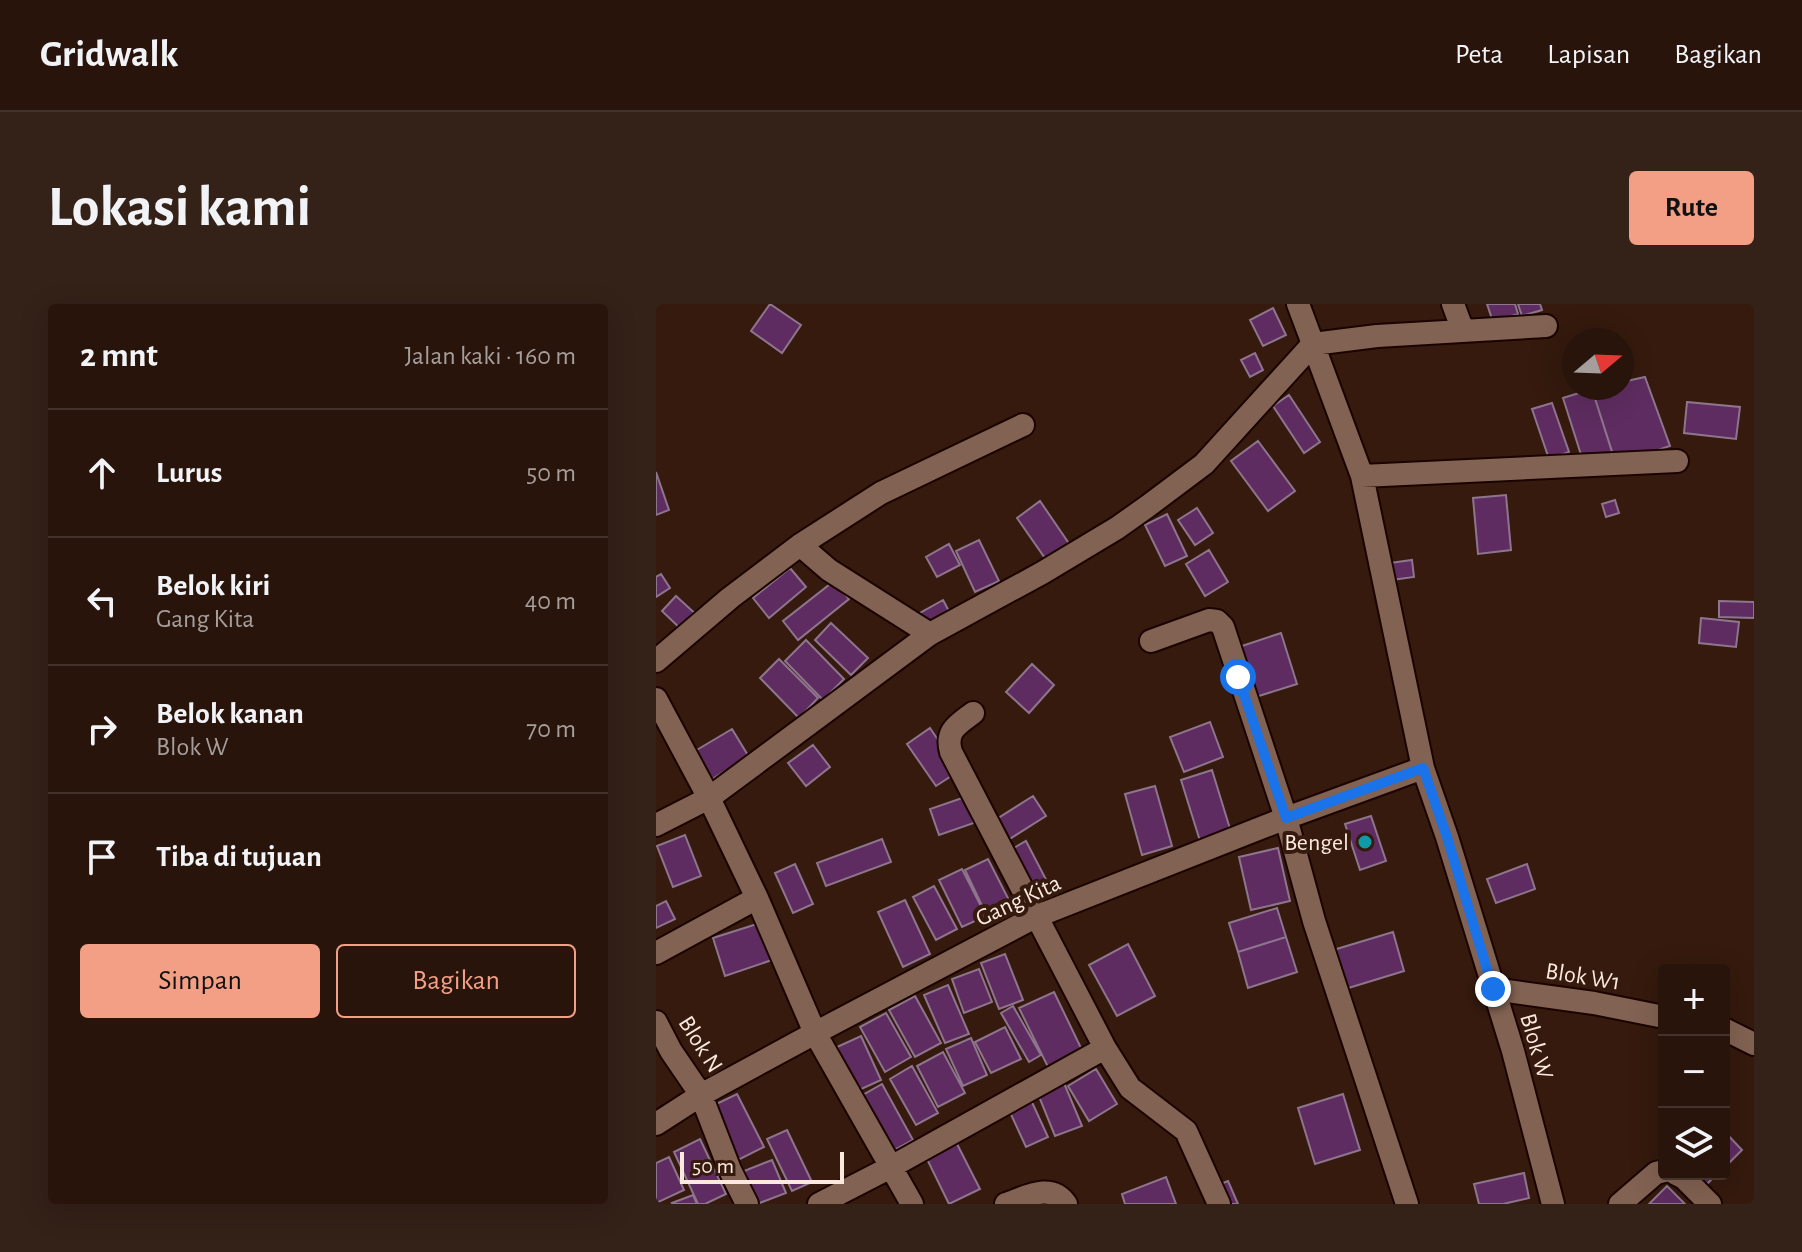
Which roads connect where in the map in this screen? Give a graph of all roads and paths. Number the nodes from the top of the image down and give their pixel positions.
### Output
1 (1298, 304) edge
2 (1453, 304) edge
3 (1546, 326) dead end
4 (1463, 331) junction
5 (1313, 344) junction
6 (1023, 425) dead end
7 (1677, 461) dead end
8 (1362, 476) junction
9 (800, 545) junction
10 (930, 634) junction
11 (1151, 641) dead end
12 (656, 661) edge
13 (656, 699) edge
14 (973, 713) dead end
15 (1423, 768) junction
16 (709, 798) junction
17 (1286, 818) junction
18 (656, 825) edge
19 (757, 898) junction
20 (1035, 917) junction
21 (656, 953) edge
22 (1493, 989) junction
23 (1658, 1016) edge
24 (656, 1022) edge
25 (1730, 1032) edge
26 (815, 1033) junction
27 (1754, 1044) edge
28 (1105, 1048) junction
29 (701, 1095) junction
30 (656, 1124) edge
31 (891, 1167) junction
32 (1658, 1172) edge
33 (1686, 1180) edge
34 (747, 1204) edge
35 (819, 1204) edge
36 (912, 1204) edge
37 (1006, 1204) edge
38 (1066, 1204) edge
39 (1219, 1204) edge
40 (1407, 1204) edge
41 (1553, 1204) edge
42 (1620, 1204) edge
43 (1710, 1204) edge

1 - 5 street, Blok W
2 - 4 street
3 - 4 street
4 - 5 street
5 - 8 street, Blok W
5 - 10 street
6 - 9 street
7 - 8 street
8 - 15 street, Blok W
9 - 10 street
9 - 12 street
10 - 16 street
11 - 17 street
13 - 16 street
14 - 20 street
15 - 17 street, Gang Kita
15 - 22 street, Blok W
16 - 18 street
16 - 19 street
17 - 20 street, Gang Kita
17 - 40 street
19 - 21 street
19 - 26 street
20 - 26 street, Gang Kita
20 - 28 street
22 - 23 street, Blok W1
22 - 41 street, Blok W
24 - 29 street, Blok N
25 - 27 street
26 - 29 street, Gang Kita
26 - 31 street
28 - 31 street
28 - 39 street
29 - 30 street, Gang Kita
29 - 34 street, Blok N
31 - 35 street
31 - 36 street
32 - 42 street
33 - 43 street
37 - 38 street

